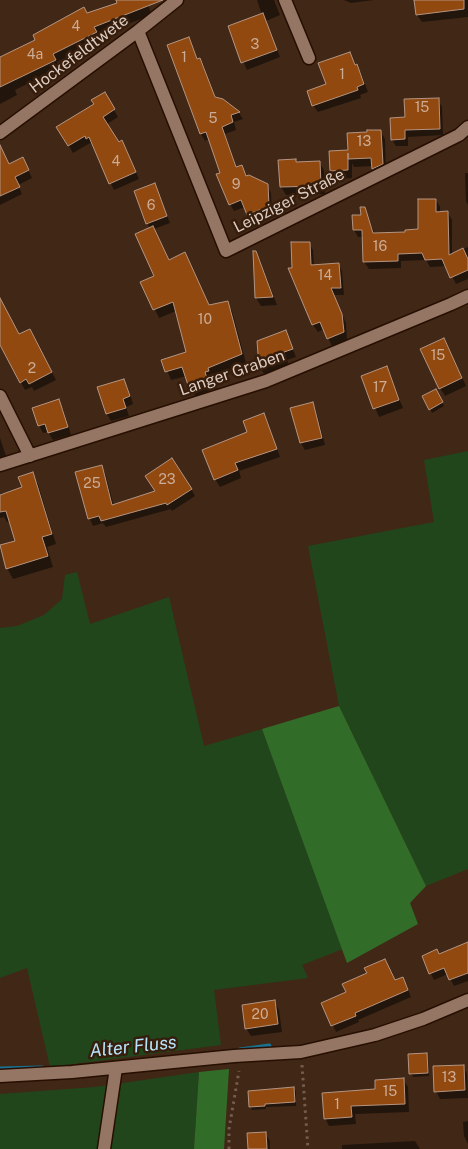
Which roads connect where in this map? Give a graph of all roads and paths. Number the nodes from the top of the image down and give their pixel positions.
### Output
1 (177, 0) edge
2 (285, 0) edge
3 (138, 31) junction
4 (309, 58) dead end
5 (468, 127) edge
6 (0, 133) edge
7 (468, 296) edge
8 (0, 396) edge
9 (30, 456) junction
10 (0, 465) edge
11 (468, 1000) edge
12 (301, 1052) junction
13 (237, 1055) junction
14 (116, 1068) junction
15 (0, 1076) edge
16 (104, 1149) edge
17 (228, 1149) edge
18 (308, 1149) edge

1 - 3 street, Hockefeldtwete
2 - 4 street
3 - 5 street, Leipziger Straße
3 - 6 street, Hockefeldtwete
7 - 9 street, Langer Graben
8 - 9 street
9 - 10 street, Langer Graben
11 - 12 street
12 - 13 street
12 - 18 path
13 - 14 street
13 - 17 path
14 - 15 street
14 - 16 street

